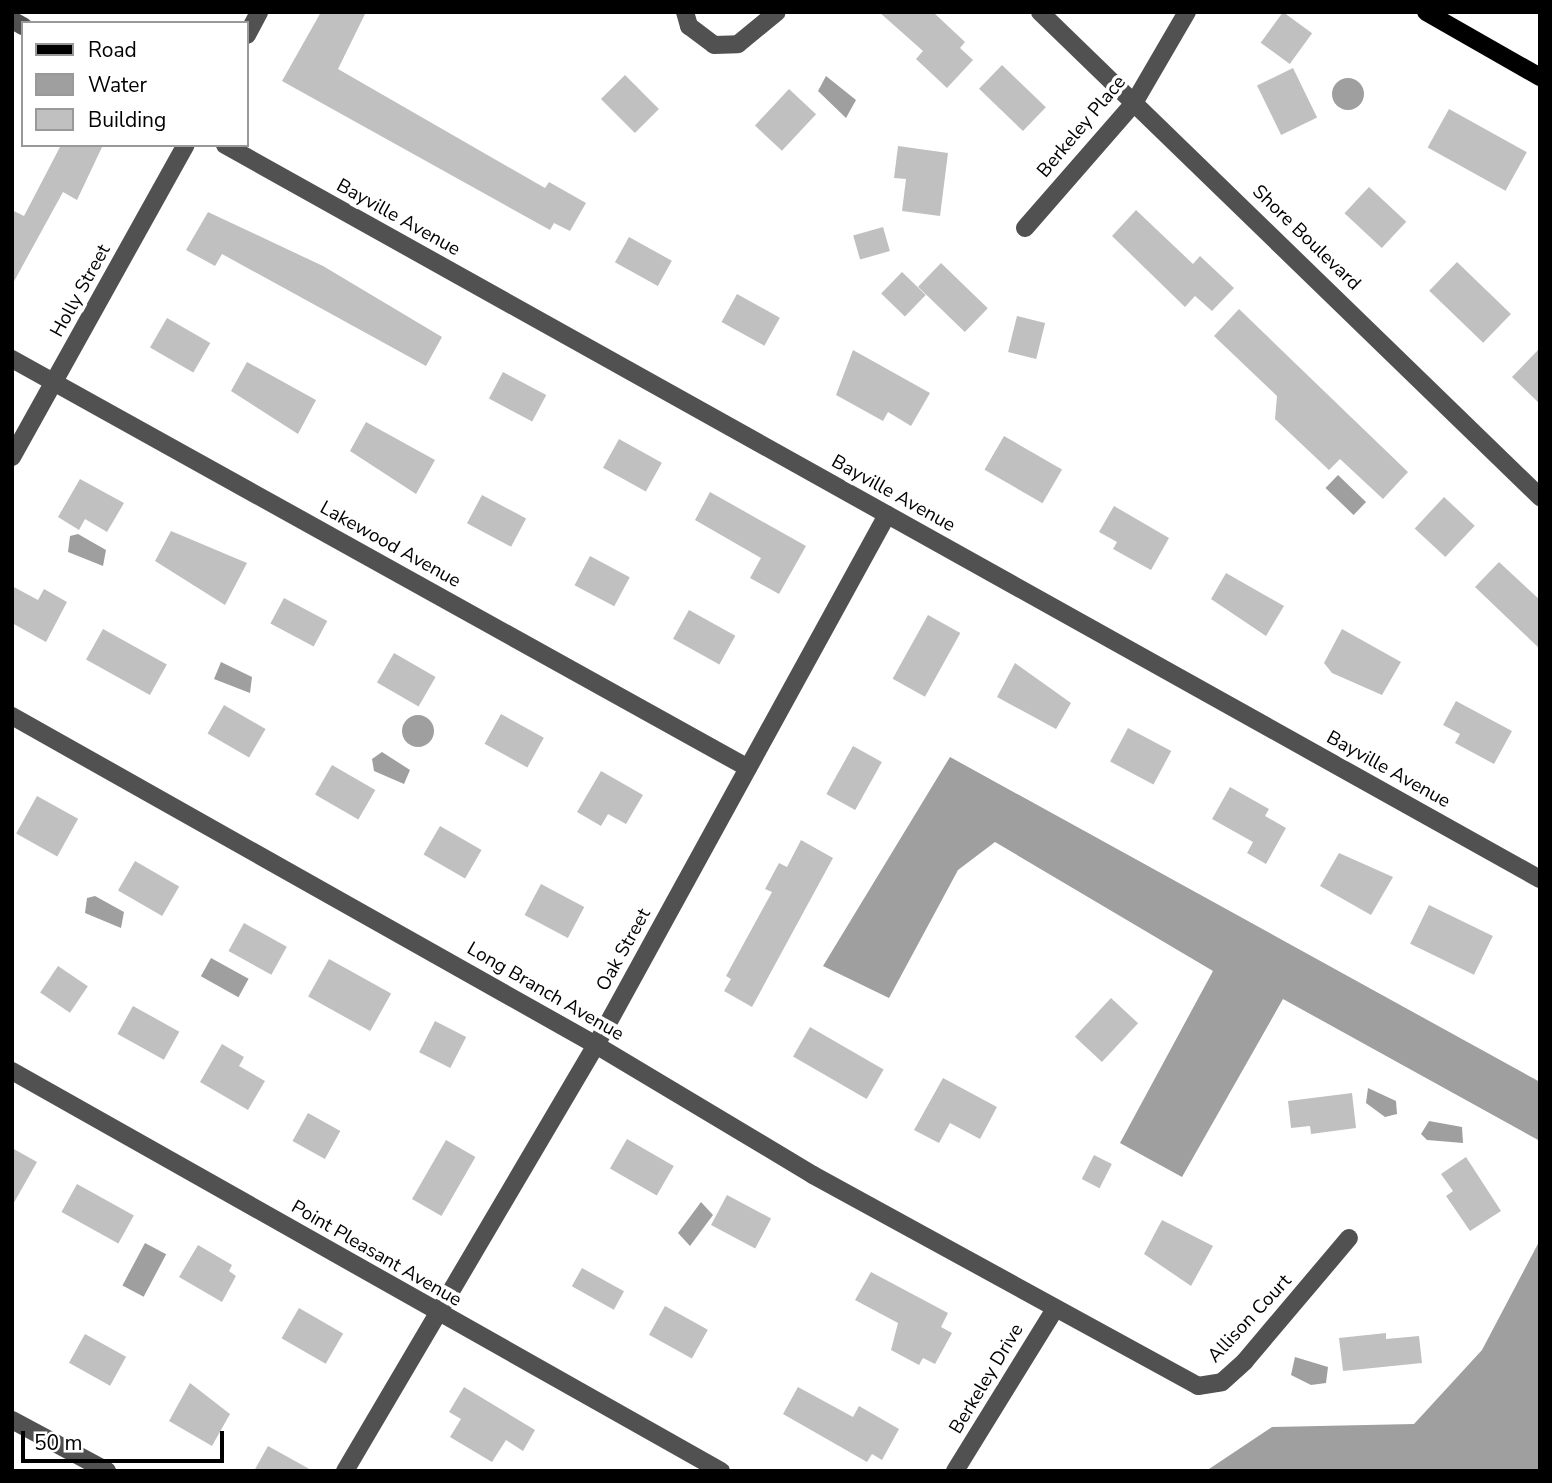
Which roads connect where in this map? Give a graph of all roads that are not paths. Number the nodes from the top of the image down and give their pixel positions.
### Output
1 (259, 12) edge
2 (685, 12) edge
3 (777, 12) edge
4 (1040, 12) edge
5 (1187, 12) edge
6 (1426, 12) edge
7 (248, 33) edge
8 (1540, 77) edge
9 (1134, 103) junction
10 (185, 147) edge
11 (229, 147) edge
12 (1025, 228) dead end
13 (12, 359) edge
14 (55, 383) junction
15 (12, 457) edge
16 (1540, 497) edge
17 (887, 515) junction
18 (12, 716) edge
19 (748, 768) junction
20 (1540, 879) edge
21 (596, 1045) junction
22 (12, 1071) edge
23 (1349, 1238) dead end
24 (1055, 1309) junction
25 (436, 1312) junction
26 (12, 1420) edge
27 (107, 1471) edge
28 (345, 1471) edge
29 (721, 1471) edge
30 (956, 1471) edge

1 - 7 street
2 - 3 street
4 - 9 street, Shore Boulevard
5 - 9 street, Berkeley Place
6 - 8 main road
9 - 12 street, Berkeley Place
9 - 16 street, Shore Boulevard
10 - 14 street, Holly Street
11 - 17 street, Bayville Avenue
13 - 14 street, Lakewood Avenue
14 - 15 street, Holly Street
14 - 19 street, Lakewood Avenue
17 - 19 street, Oak Street
17 - 20 street, Bayville Avenue
18 - 21 street, Long Branch Avenue
19 - 21 street, Oak Street
21 - 24 street, Long Branch Avenue
21 - 25 street, Oak Street
22 - 25 street, Point Pleasant Avenue
23 - 24 street, Allison Court
24 - 30 street, Berkeley Drive
25 - 28 street, Oak Street
25 - 29 street, Point Pleasant Avenue
26 - 27 street

